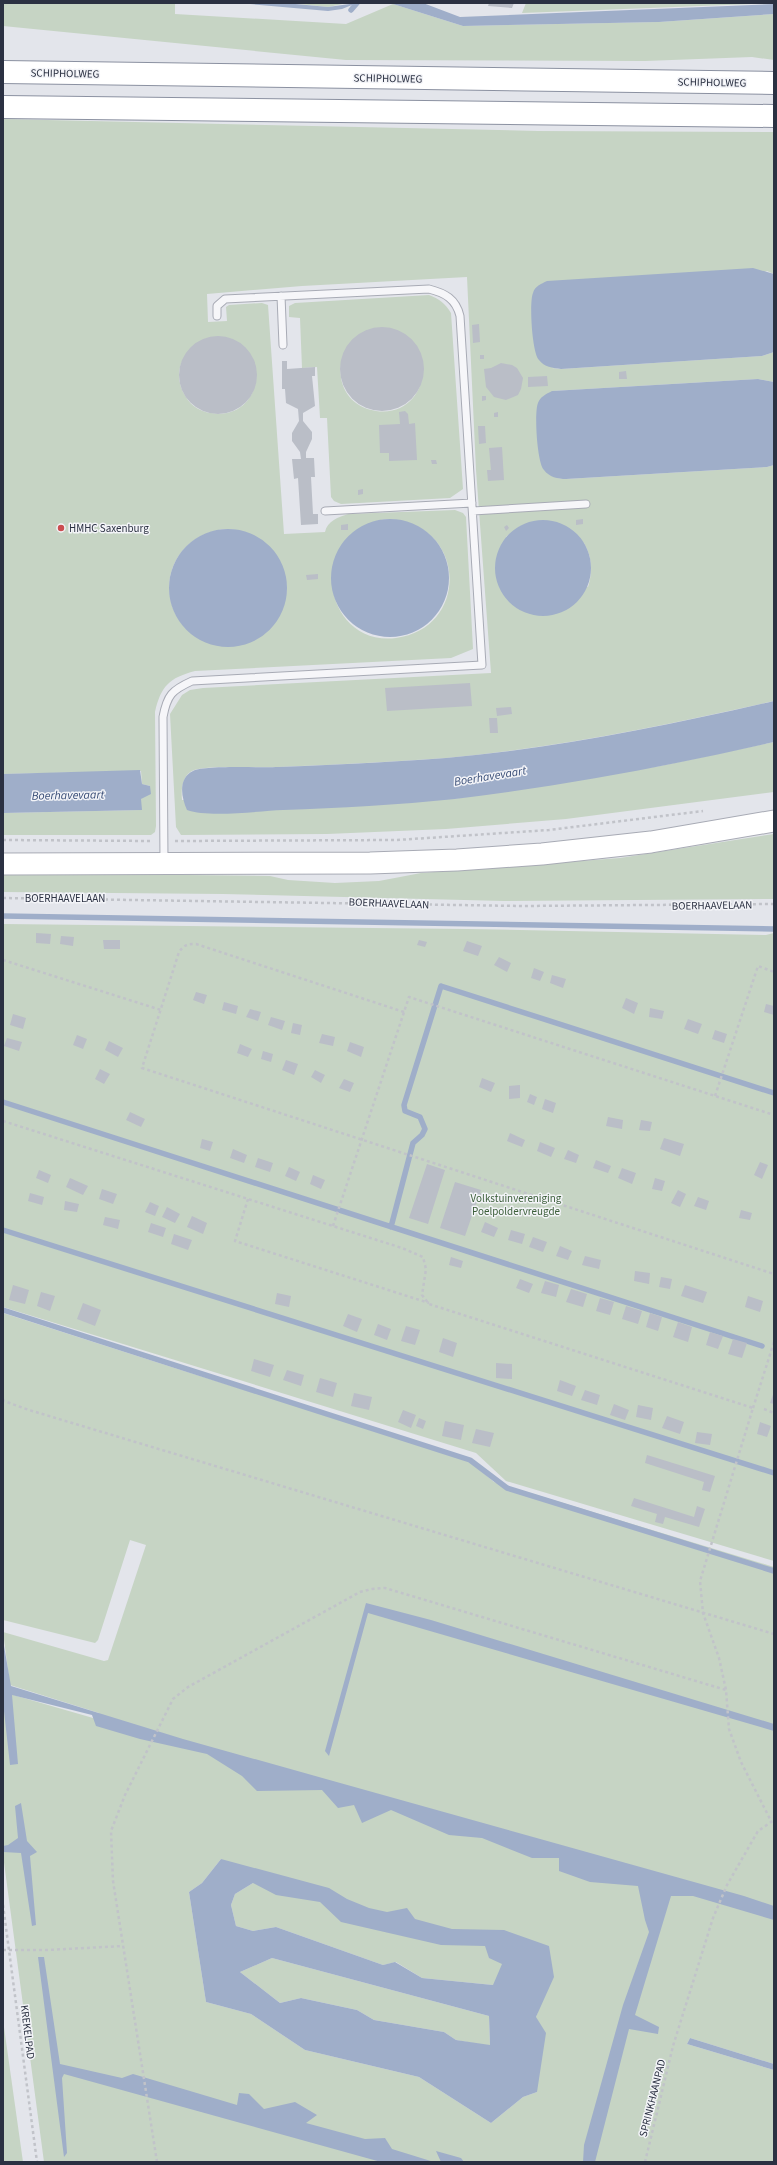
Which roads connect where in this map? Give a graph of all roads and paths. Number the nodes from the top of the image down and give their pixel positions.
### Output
1 (3, 72) edge
2 (770, 83) edge
3 (3, 107) edge
4 (769, 116) edge
5 (281, 296) junction
6 (218, 316) dead end
7 (283, 345) dead end
8 (472, 503) junction
9 (586, 504) dead end
10 (324, 511) dead end
11 (473, 511) junction
12 (705, 811) dead end
13 (774, 820) edge
14 (3, 840) edge
15 (164, 841) junction
16 (4, 864) edge
17 (164, 864) junction
18 (3, 898) edge
19 (774, 904) edge
20 (3, 960) edge
21 (774, 972) edge
22 (161, 1010) junction
23 (404, 1012) junction
24 (715, 1096) junction
25 (774, 1115) edge
26 (3, 1121) edge
27 (362, 1140) junction
28 (248, 1199) junction
29 (333, 1226) junction
30 (774, 1274) edge
31 (429, 1304) junction
32 (774, 1342) edge
33 (4, 1400) edge
34 (753, 1408) junction
35 (764, 1409) dead end
36 (774, 1412) edge
37 (703, 1613) junction
38 (774, 1634) edge
39 (726, 1690) junction
40 (773, 1820) edge
41 (3, 1905) edge
42 (123, 1946) junction
43 (3, 1950) edge
44 (10, 1950) junction
45 (37, 2162) edge
46 (157, 2162) edge
47 (645, 2162) edge

1 - 2 highway, SCHIPHOLWEG
3 - 4 highway
5 - 6 lane
5 - 7 lane
5 - 8 lane
8 - 10 lane
8 - 11 lane
9 - 11 lane
11 - 15 lane
12 - 15 path
13 - 17 main road
14 - 15 path
15 - 17 lane
16 - 17 main road
18 - 19 path, BOERHAAVELAAN
20 - 22 path
21 - 24 path
22 - 23 path
22 - 27 path
23 - 24 path
23 - 27 path
24 - 25 path
26 - 28 path
27 - 29 path
27 - 30 path
28 - 29 path
28 - 31 path
29 - 31 path
31 - 34 path
32 - 34 path
33 - 37 path
34 - 37 path
35 - 36 path
37 - 38 path
37 - 39 path
39 - 40 path
39 - 42 path
40 - 47 path, SPRINKHAANPAD
41 - 44 path, KREKELPAD
42 - 44 path
42 - 46 path
43 - 44 path
44 - 45 path, KREKELPAD

